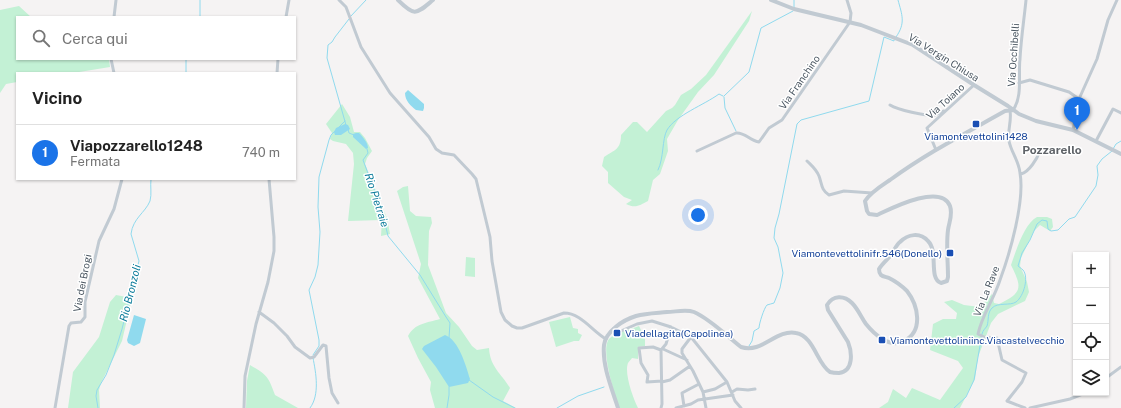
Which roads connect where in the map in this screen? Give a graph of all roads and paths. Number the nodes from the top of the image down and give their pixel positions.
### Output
1 (116, 0) edge
2 (289, 0) edge
3 (339, 0) edge
4 (398, 0) edge
5 (433, 0) edge
6 (771, 0) edge
7 (847, 0) edge
8 (1026, 0) edge
9 (1117, 0) edge
10 (114, 16) edge
11 (286, 16) edge
12 (850, 22) junction
13 (111, 60) edge
14 (278, 60) edge
15 (114, 72) edge
16 (277, 72) edge
17 (1019, 83) junction
18 (974, 86) junction
19 (1079, 99) junction
20 (890, 105) dead end
21 (946, 111) junction
22 (1012, 111) junction
23 (1121, 113) edge
24 (1073, 130) junction
25 (1096, 141) junction
26 (936, 150) junction
27 (697, 151) dead end
28 (1052, 153) dead end
29 (1121, 154) edge
30 (807, 161) dead end
31 (1021, 174) junction
32 (122, 180) edge
33 (269, 180) edge
34 (872, 193) junction
35 (259, 312) junction
36 (671, 327) junction
37 (613, 329) junction
38 (692, 337) junction
39 (606, 339) junction
40 (662, 349) junction
41 (686, 360) junction
42 (690, 366) junction
43 (1121, 367) edge
44 (1109, 376) edge
45 (727, 382) junction
46 (662, 383) junction
47 (699, 384) junction
48 (756, 388) dead end
49 (703, 392) junction
50 (732, 394) junction
51 (1078, 396) edge
52 (705, 398) junction
53 (338, 403) dead end
54 (685, 406) edge
55 (55, 408) edge
56 (244, 408) edge
57 (618, 408) edge
58 (661, 408) edge
59 (676, 408) edge
60 (706, 408) edge
61 (742, 408) edge
62 (1025, 408) edge
63 (1030, 408) edge

1 - 10 street
2 - 11 street
3 - 39 street
4 - 5 street
6 - 12 street, Via Vergin Chiusa
7 - 12 street
8 - 17 street, Via Occhibelli
9 - 19 street
12 - 18 street, Via Vergin Chiusa
12 - 27 street, Via Franchino
13 - 15 street
14 - 16 street
17 - 19 street
17 - 22 street, Via Occhibelli
18 - 21 street, Via Toiano
18 - 22 street, Via Vergin Chiusa
19 - 24 street
20 - 21 street
21 - 26 street, Via Toiano
22 - 24 street, Via Vergin Chiusa
22 - 26 street
22 - 31 street, Via La Rave
23 - 25 street
24 - 25 street, Via Vergin Chiusa
25 - 29 street, Via Vergin Chiusa
26 - 34 street
28 - 31 street
30 - 34 street
31 - 62 street, Via La Rave
32 - 55 street, Via dei Brogi
33 - 35 street
34 - 37 street
35 - 53 street
35 - 56 street
36 - 37 street
36 - 38 street
36 - 40 street
37 - 39 street
38 - 41 street
38 - 45 street
39 - 57 street
40 - 41 street
40 - 46 street
40 - 46 street
41 - 42 street
42 - 46 street
42 - 47 street
43 - 44 street
45 - 49 street
45 - 50 street
46 - 58 street
47 - 49 street
47 - 54 street
48 - 50 street
49 - 52 street
50 - 52 street
50 - 61 street
51 - 63 street
52 - 54 street
52 - 60 street
54 - 59 street

